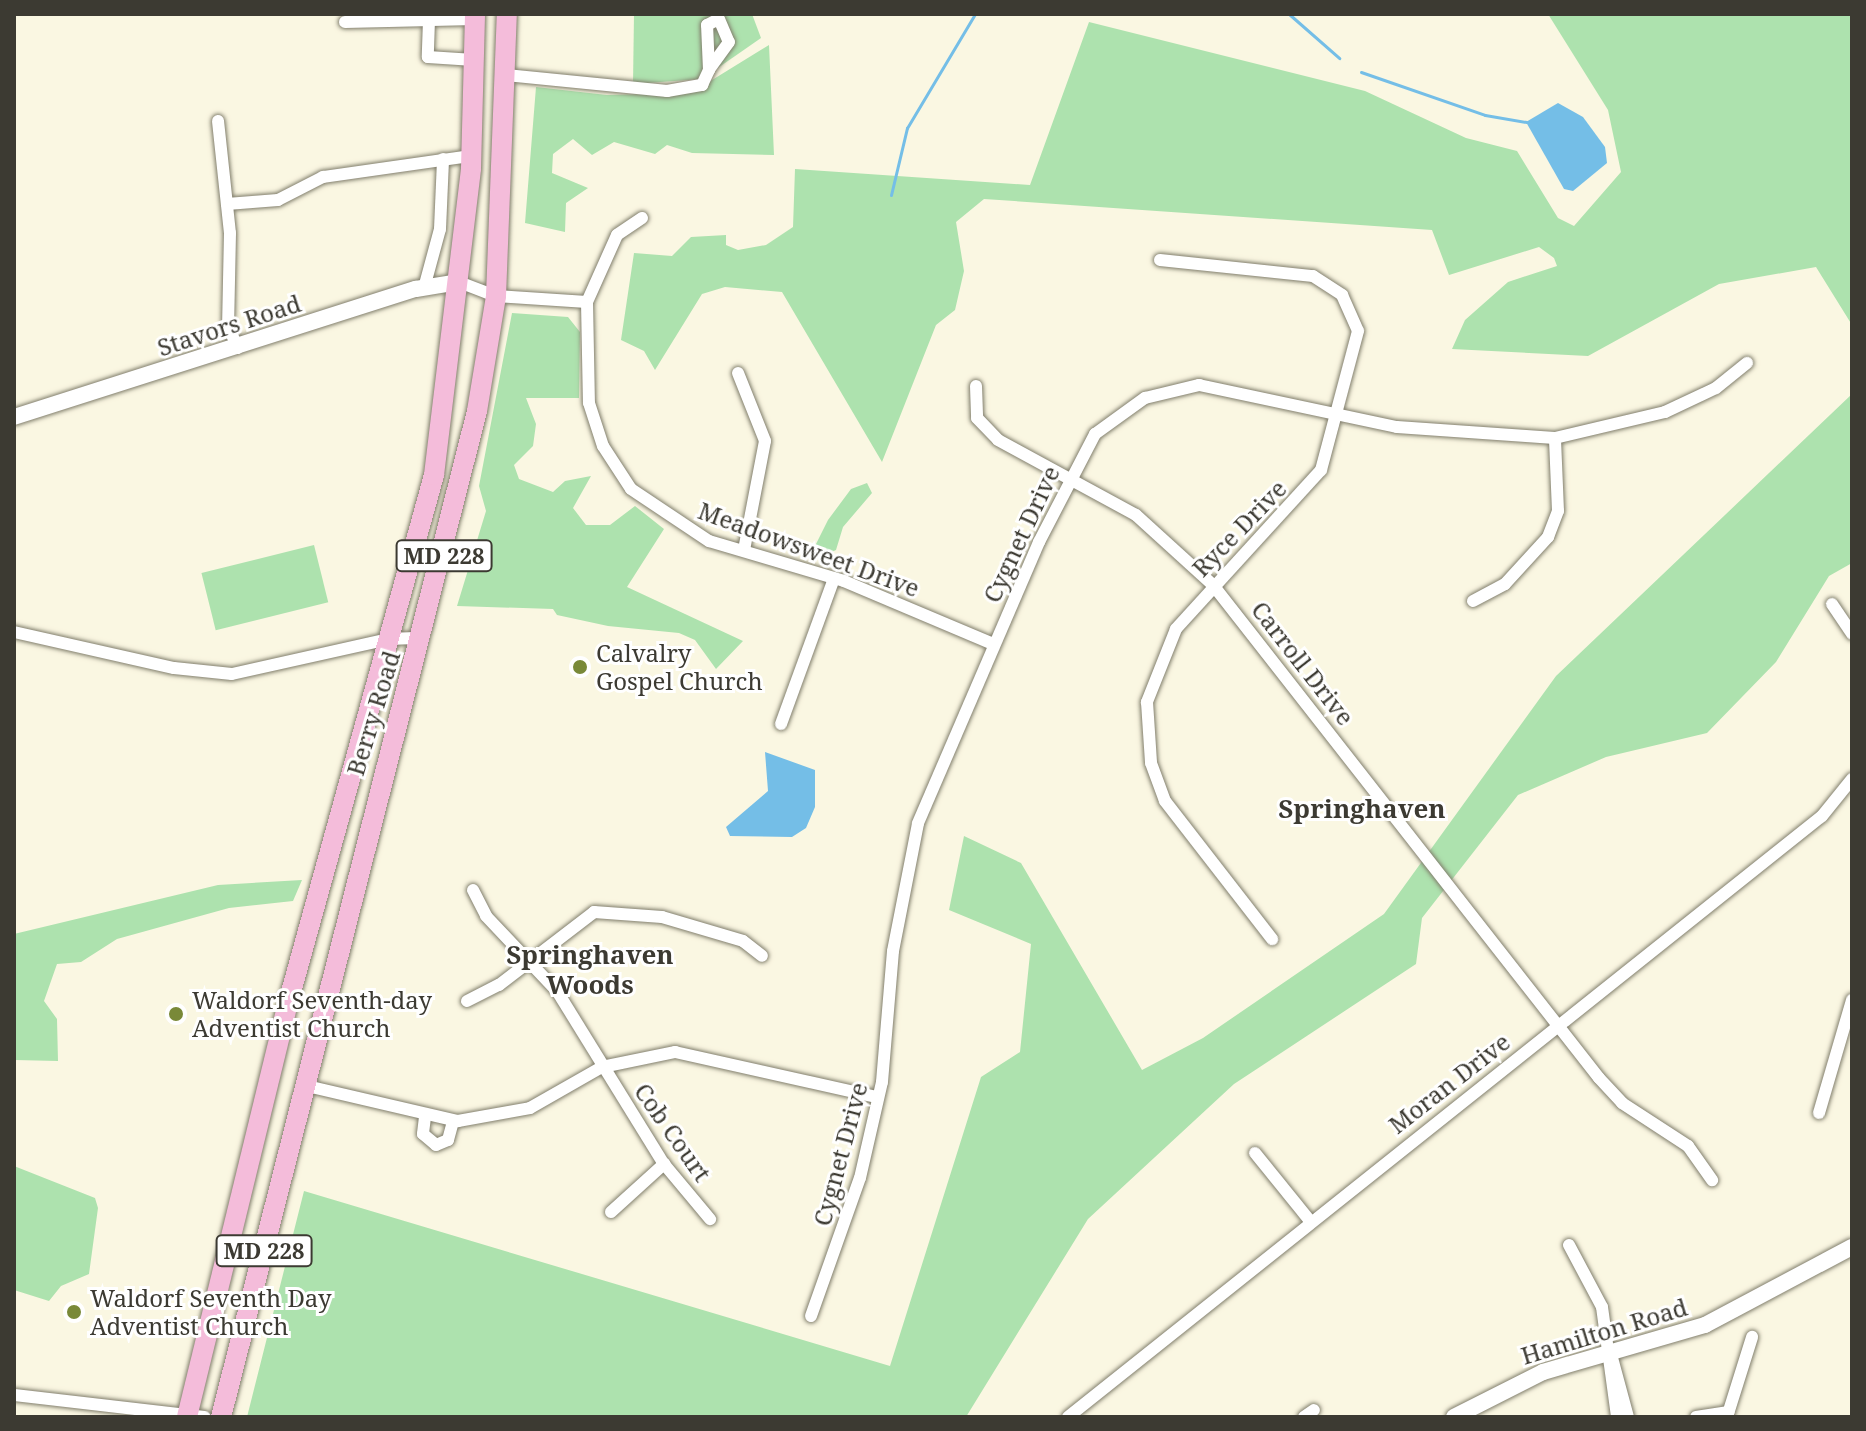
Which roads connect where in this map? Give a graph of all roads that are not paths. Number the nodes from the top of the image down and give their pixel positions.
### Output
1 (507, 14) edge
2 (475, 17) edge
3 (429, 20) junction
4 (345, 22) dead end
5 (474, 60) junction
6 (709, 70) dead end
7 (506, 75) junction
8 (218, 121) dead end
9 (471, 156) junction
10 (443, 159) junction
11 (227, 204) junction
12 (642, 218) dead end
13 (1160, 260) dead end
14 (459, 282) junction
15 (424, 288) junction
16 (496, 296) junction
17 (587, 302) junction
18 (238, 348) junction
19 (1747, 363) dead end
20 (738, 373) dead end
21 (976, 386) dead end
22 (1339, 416) junction
23 (14, 417) edge
24 (1555, 438) junction
25 (1073, 476) junction
26 (744, 550) junction
27 (834, 578) junction
28 (1213, 585) junction
29 (1473, 601) dead end
30 (1832, 604) dead end
31 (14, 632) edge
32 (1852, 634) edge
33 (423, 638) junction
34 (388, 639) junction
35 (993, 644) junction
36 (781, 724) dead end
37 (1852, 779) edge
38 (473, 890) dead end
39 (1272, 939) dead end
40 (762, 956) dead end
41 (529, 958) junction
42 (1852, 1000) edge
43 (467, 1001) dead end
44 (1558, 1024) junction
45 (602, 1067) junction
46 (307, 1086) junction
47 (877, 1097) junction
48 (1819, 1113) dead end
49 (425, 1117) junction
50 (453, 1121) junction
51 (1255, 1153) dead end
52 (664, 1164) junction
53 (1712, 1180) dead end
54 (611, 1212) dead end
55 (710, 1219) dead end
56 (1310, 1221) junction
57 (1569, 1245) dead end
58 (1852, 1247) edge
59 (811, 1316) dead end
60 (1752, 1337) dead end
61 (1611, 1354) junction
62 (14, 1395) edge
63 (1728, 1414) edge
64 (194, 1415) edge
65 (221, 1417) edge
66 (1068, 1417) edge
67 (1454, 1417) edge
68 (1617, 1417) edge
69 (1628, 1417) edge
70 (1696, 1417) edge

1 - 7 highway, Berry Road / MD 228
2 - 3 street
2 - 5 highway, Berry Road / MD 228
3 - 4 street
3 - 5 street
5 - 9 highway, Berry Road / MD 228
6 - 7 street
7 - 16 highway, Berry Road / MD 228
8 - 11 street
9 - 10 street
9 - 14 highway, Berry Road / MD 228
10 - 11 street
10 - 15 street
11 - 18 street
12 - 17 street, Meadowsweet Drive
13 - 22 street, Ryce Drive
14 - 15 street, Stavors Road
14 - 16 street
14 - 34 highway, Berry Road / MD 228
15 - 18 street, Stavors Road
16 - 17 street
16 - 33 highway, Berry Road / MD 228
17 - 26 street, Meadowsweet Drive
18 - 23 street, Stavors Road
19 - 24 street, Cygnet Drive
20 - 26 street
21 - 25 street, Carroll Drive
22 - 24 street, Cygnet Drive
22 - 25 street, Cygnet Drive
22 - 28 street, Ryce Drive
24 - 29 street
25 - 28 street, Carroll Drive
25 - 35 street, Cygnet Drive
26 - 27 street, Meadowsweet Drive
27 - 35 street, Meadowsweet Drive
27 - 36 street
28 - 39 street, Ryce Drive
28 - 44 street, Carroll Drive
30 - 32 street
31 - 34 street
33 - 34 street
33 - 46 highway, Berry Road / MD 228
34 - 64 highway, Berry Road / MD 228
35 - 47 street, Cygnet Drive
37 - 44 street, Moran Drive
38 - 41 street, Cob Court
40 - 41 street
41 - 43 street
41 - 45 street, Cob Court
42 - 48 street
44 - 53 street, Carroll Drive
44 - 56 street, Moran Drive
45 - 47 street
45 - 50 street
45 - 52 street, Cob Court
46 - 49 street
46 - 65 highway, Berry Road / MD 228
47 - 59 street, Cygnet Drive
49 - 50 street
49 - 50 street
51 - 56 street
52 - 54 street
52 - 55 street, Cob Court
56 - 66 street, Moran Drive
57 - 61 street
58 - 61 street, Hamilton Road
60 - 63 street
61 - 67 street, Hamilton Road
61 - 68 street
61 - 69 street
62 - 64 street
63 - 70 street

